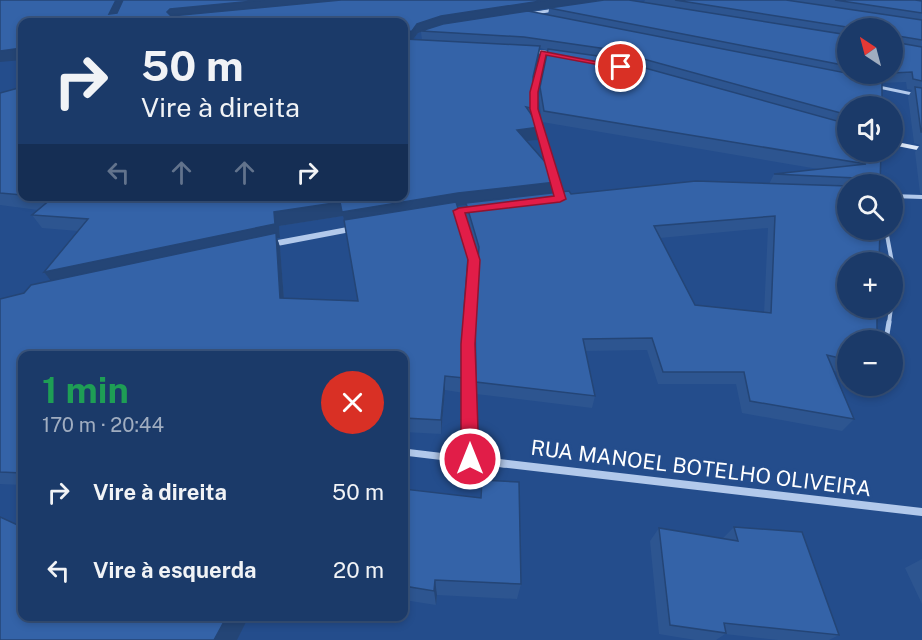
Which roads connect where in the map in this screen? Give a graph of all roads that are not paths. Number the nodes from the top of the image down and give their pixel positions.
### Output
1 (561, 9) edge
2 (535, 17) edge
3 (513, 50) edge
4 (543, 53) junction
5 (576, 57) edge
6 (863, 84) edge
7 (922, 96) edge
8 (903, 145) edge
9 (922, 149) edge
10 (903, 196) edge
11 (922, 197) edge
12 (572, 198) edge
13 (556, 199) joint
14 (491, 207) edge
15 (459, 211) junction
16 (439, 214) edge
17 (364, 226) edge
18 (262, 245) edge
19 (408, 453) edge
20 (470, 459) junction
21 (922, 512) edge

1 - 2 street
3 - 4 main road
4 - 5 main road
4 - 13 street
6 - 7 street
8 - 9 main road
10 - 11 street
12 - 13 street
14 - 15 street
15 - 16 street
15 - 20 street
17 - 18 street
19 - 20 street, RUA MANOEL BOTELHO OLIVEIRA
20 - 21 street, RUA MANOEL BOTELHO OLIVEIRA

